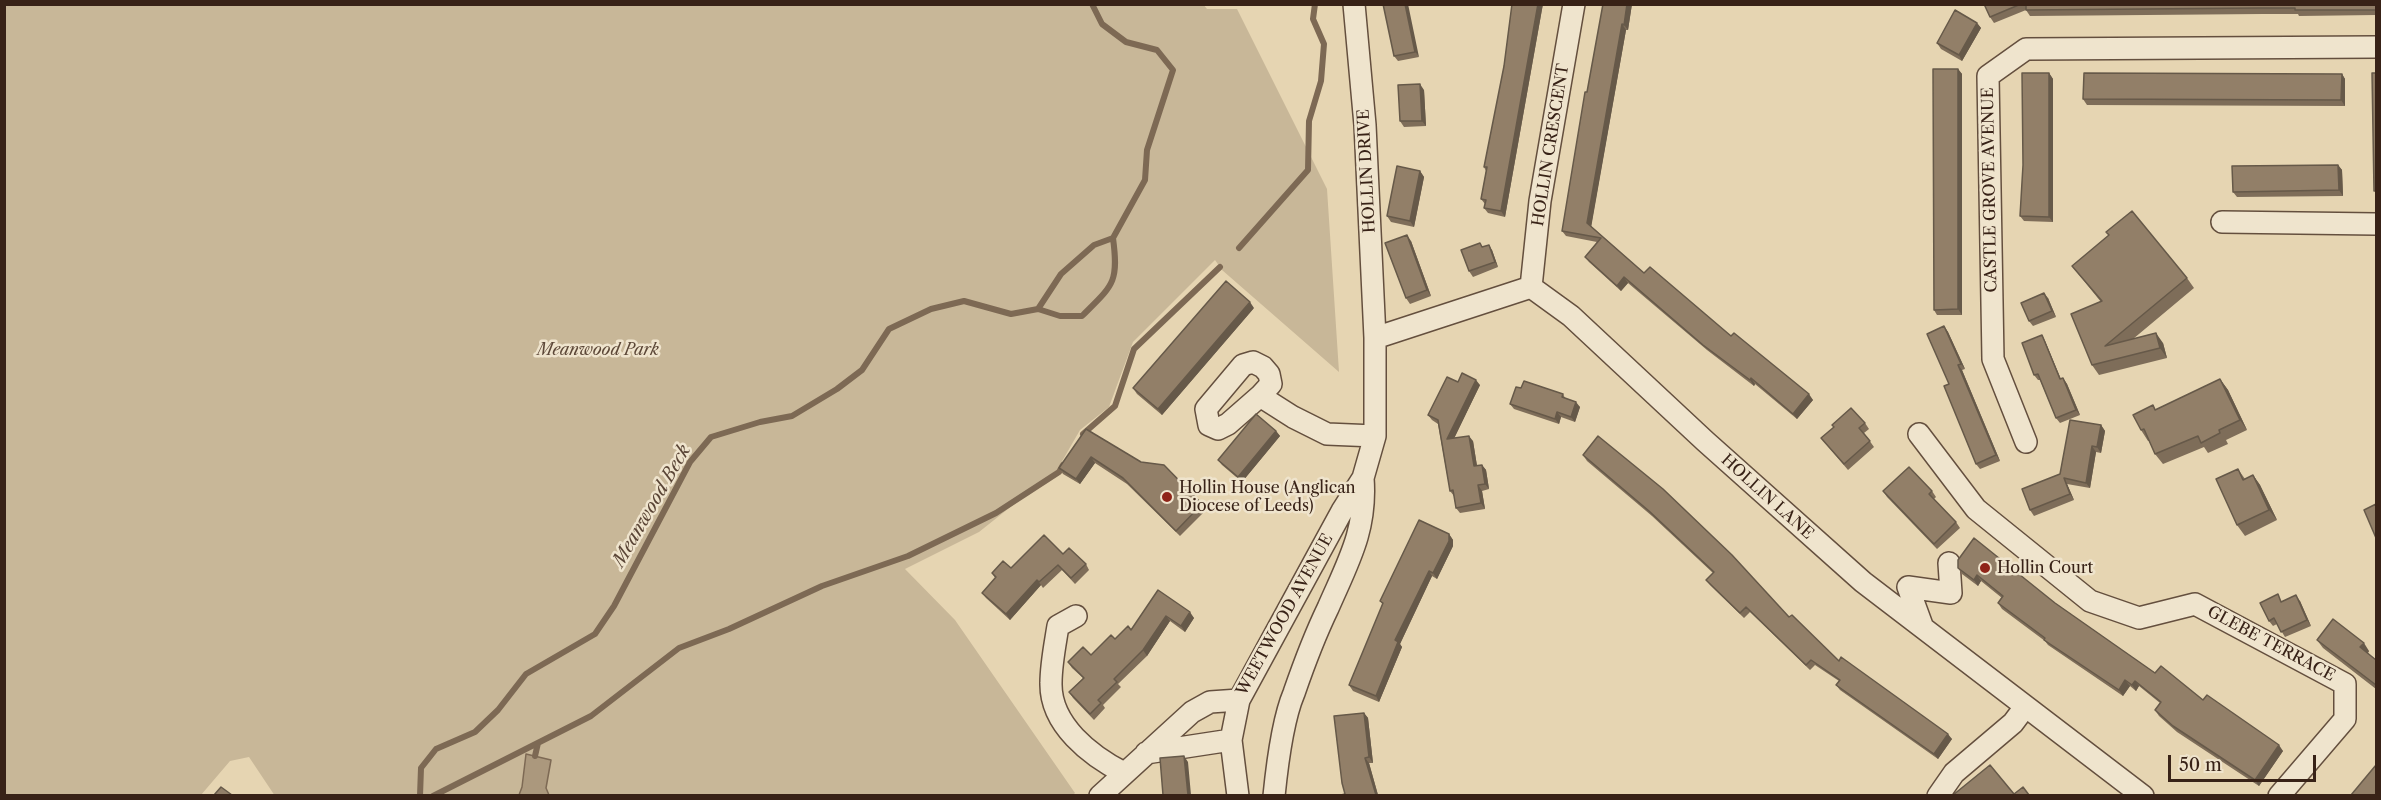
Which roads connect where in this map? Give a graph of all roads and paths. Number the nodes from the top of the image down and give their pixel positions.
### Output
1 (1354, 4) edge
2 (1574, 4) edge
3 (2376, 47) edge
4 (2223, 222) dead end
5 (2376, 224) edge
6 (1531, 287) junction
7 (1375, 338) junction
8 (1260, 396) dead end
9 (1919, 434) dead end
10 (1376, 436) junction
11 (2026, 442) dead end
12 (1363, 478) junction
13 (1949, 563) dead end
14 (1076, 616) dead end
15 (1924, 629) junction
16 (1239, 700) junction
17 (2025, 707) junction
18 (1230, 740) junction
19 (1146, 753) junction
20 (1124, 773) junction
21 (1100, 795) edge
22 (1238, 795) edge
23 (1274, 795) edge
24 (1938, 795) edge
25 (2144, 795) edge
26 (2279, 795) edge

1 - 7 street, HOLLIN DRIVE
2 - 6 street, HOLLIN CRESCENT
3 - 11 street, CASTLE GROVE AVENUE
4 - 5 street
6 - 7 street
6 - 15 street, HOLLIN LANE
7 - 10 street, WEETWOOD AVENUE
8 - 10 street
9 - 26 street, GLEBE TERRACE
10 - 12 street, WEETWOOD AVENUE
12 - 16 street, WEETWOOD AVENUE
12 - 23 street, WEETWOOD AVENUE
13 - 15 street
14 - 20 street
15 - 17 street, HOLLIN LANE
16 - 18 street, WEETWOOD AVENUE
16 - 19 street
17 - 24 street
17 - 25 street, HOLLIN LANE
18 - 19 street
18 - 22 street, WEETWOOD AVENUE
19 - 20 street
20 - 21 street

